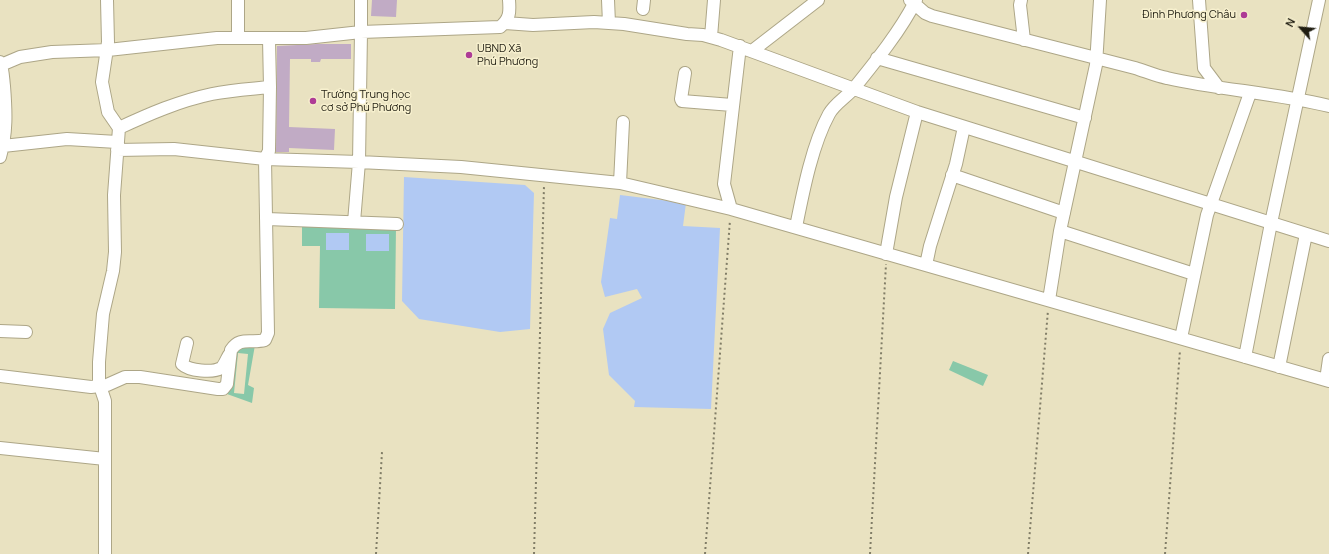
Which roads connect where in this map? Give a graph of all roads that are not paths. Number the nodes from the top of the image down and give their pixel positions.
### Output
1 (107, 0) edge
2 (238, 0) edge
3 (361, 0) edge
4 (509, 0) edge
5 (608, 0) edge
6 (714, 0) edge
7 (818, 0) edge
8 (1021, 0) edge
9 (1100, 0) edge
10 (1199, 0) edge
11 (1319, 0) edge
12 (913, 1) edge
13 (505, 23) junction
14 (609, 23) junction
15 (361, 32) junction
16 (711, 37) junction
17 (238, 38) junction
18 (269, 39) junction
19 (1024, 40) junction
20 (740, 46) junction
21 (108, 50) junction
22 (752, 51) junction
23 (877, 58) junction
24 (1097, 58) junction
25 (1, 63) edge
26 (685, 72) dead end
27 (2, 80) edge
28 (270, 87) junction
29 (1219, 88) junction
30 (854, 89) junction
31 (1250, 93) junction
32 (1297, 100) junction
33 (732, 105) junction
34 (1329, 106) edge
35 (917, 112) junction
36 (1085, 118) junction
37 (623, 122) dead end
38 (964, 127) junction
39 (119, 128) junction
40 (117, 146) junction
41 (2, 151) edge
42 (265, 159) junction
43 (359, 162) junction
44 (1075, 162) junction
45 (952, 175) junction
46 (620, 183) junction
47 (1211, 205) junction
48 (731, 209) junction
49 (1064, 213) junction
50 (267, 219) junction
51 (354, 222) junction
52 (1271, 223) junction
53 (397, 224) dead end
54 (796, 227) junction
55 (1060, 230) junction
56 (1306, 234) junction
57 (1329, 241) edge
58 (886, 254) junction
59 (926, 265) junction
60 (1194, 274) junction
61 (1049, 300) junction
62 (0, 331) edge
63 (26, 332) dead end
64 (1181, 338) junction
65 (188, 343) dead end
66 (230, 353) junction
67 (1245, 357) junction
68 (1329, 359) edge
69 (1279, 367) junction
70 (0, 376) edge
71 (1328, 381) edge
72 (100, 386) junction
73 (0, 448) edge
74 (105, 459) junction
75 (105, 554) edge

1 - 21 street
2 - 17 street
3 - 15 street
4 - 13 street
5 - 14 street
6 - 16 street
7 - 22 street
8 - 19 street
9 - 24 street
10 - 29 street
11 - 32 street
12 - 19 street
12 - 23 street
13 - 14 street
13 - 15 street
14 - 16 street
15 - 18 street
15 - 43 street
16 - 20 street
17 - 18 street
17 - 21 street
18 - 28 street
19 - 24 street
20 - 22 street
20 - 33 street
21 - 25 street
21 - 39 street
22 - 30 street
23 - 30 street
23 - 36 street
24 - 29 street
24 - 36 street
25 - 27 street
26 - 33 street
27 - 41 street
28 - 39 street
28 - 42 street
29 - 31 street
30 - 35 street
30 - 54 street
31 - 32 street
31 - 47 street
32 - 34 street
32 - 52 street
33 - 48 street
35 - 38 street
35 - 58 street
36 - 44 street
37 - 46 street
38 - 44 street
38 - 45 street
39 - 40 street
40 - 41 street
40 - 42 street
40 - 72 street
42 - 43 street
42 - 50 street
43 - 46 street
43 - 51 street
44 - 47 street
44 - 49 street
45 - 49 street
45 - 59 street
46 - 48 street
47 - 52 street
47 - 60 street
48 - 54 street
49 - 55 street
50 - 51 street
50 - 66 street
51 - 53 street
52 - 56 street
52 - 67 street
54 - 58 street
55 - 60 street
55 - 61 street
56 - 57 street
56 - 69 street
58 - 59 street
59 - 61 street
60 - 64 street
61 - 64 street
62 - 63 street
64 - 67 street
65 - 66 street
66 - 72 street
67 - 69 street
68 - 71 street
69 - 71 street
70 - 72 street
72 - 74 street
73 - 74 street
74 - 75 street

